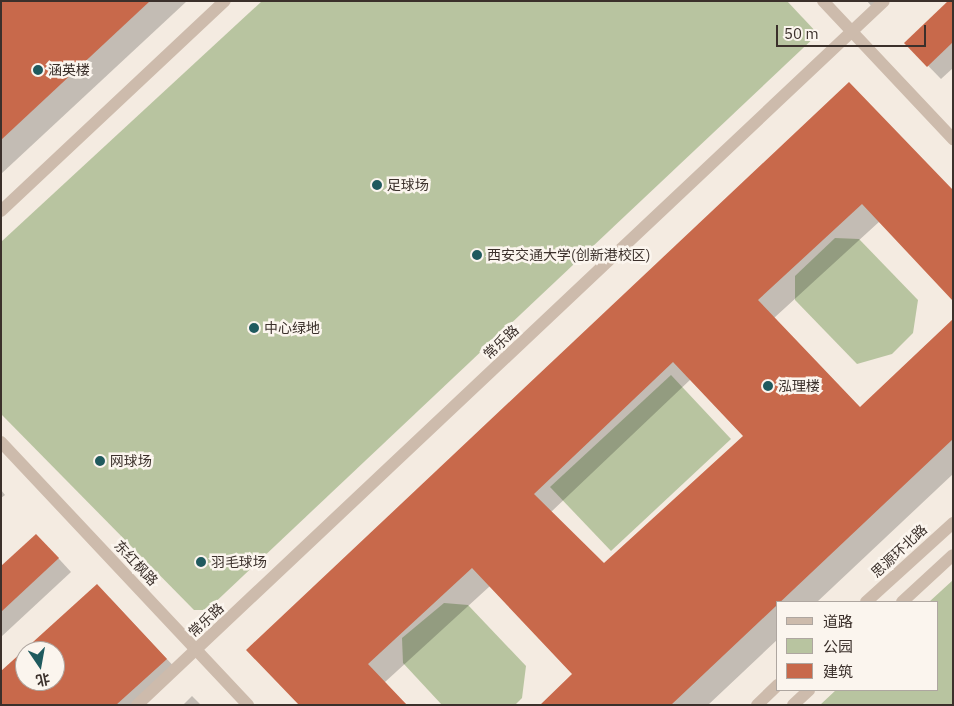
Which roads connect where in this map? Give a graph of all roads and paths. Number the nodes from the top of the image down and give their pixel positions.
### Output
1 (225, 1) edge
2 (823, 1) edge
3 (884, 1) edge
4 (852, 32) junction
5 (953, 139) edge
6 (1, 211) edge
7 (1, 442) edge
8 (953, 522) edge
9 (953, 555) edge
10 (867, 601) edge
11 (903, 601) edge
12 (196, 650) junction
13 (776, 687) edge
14 (808, 691) edge
15 (137, 705) edge
16 (248, 705) edge
17 (757, 705) edge
18 (793, 705) edge

1 - 6 street
2 - 4 street
3 - 4 street, 常乐路
4 - 5 street
4 - 12 street, 常乐路
7 - 12 street, 东红枫路
8 - 10 street, 思源环北路
9 - 11 street
12 - 15 street, 常乐路
12 - 16 street, 东红枫路
13 - 17 street
14 - 18 street

